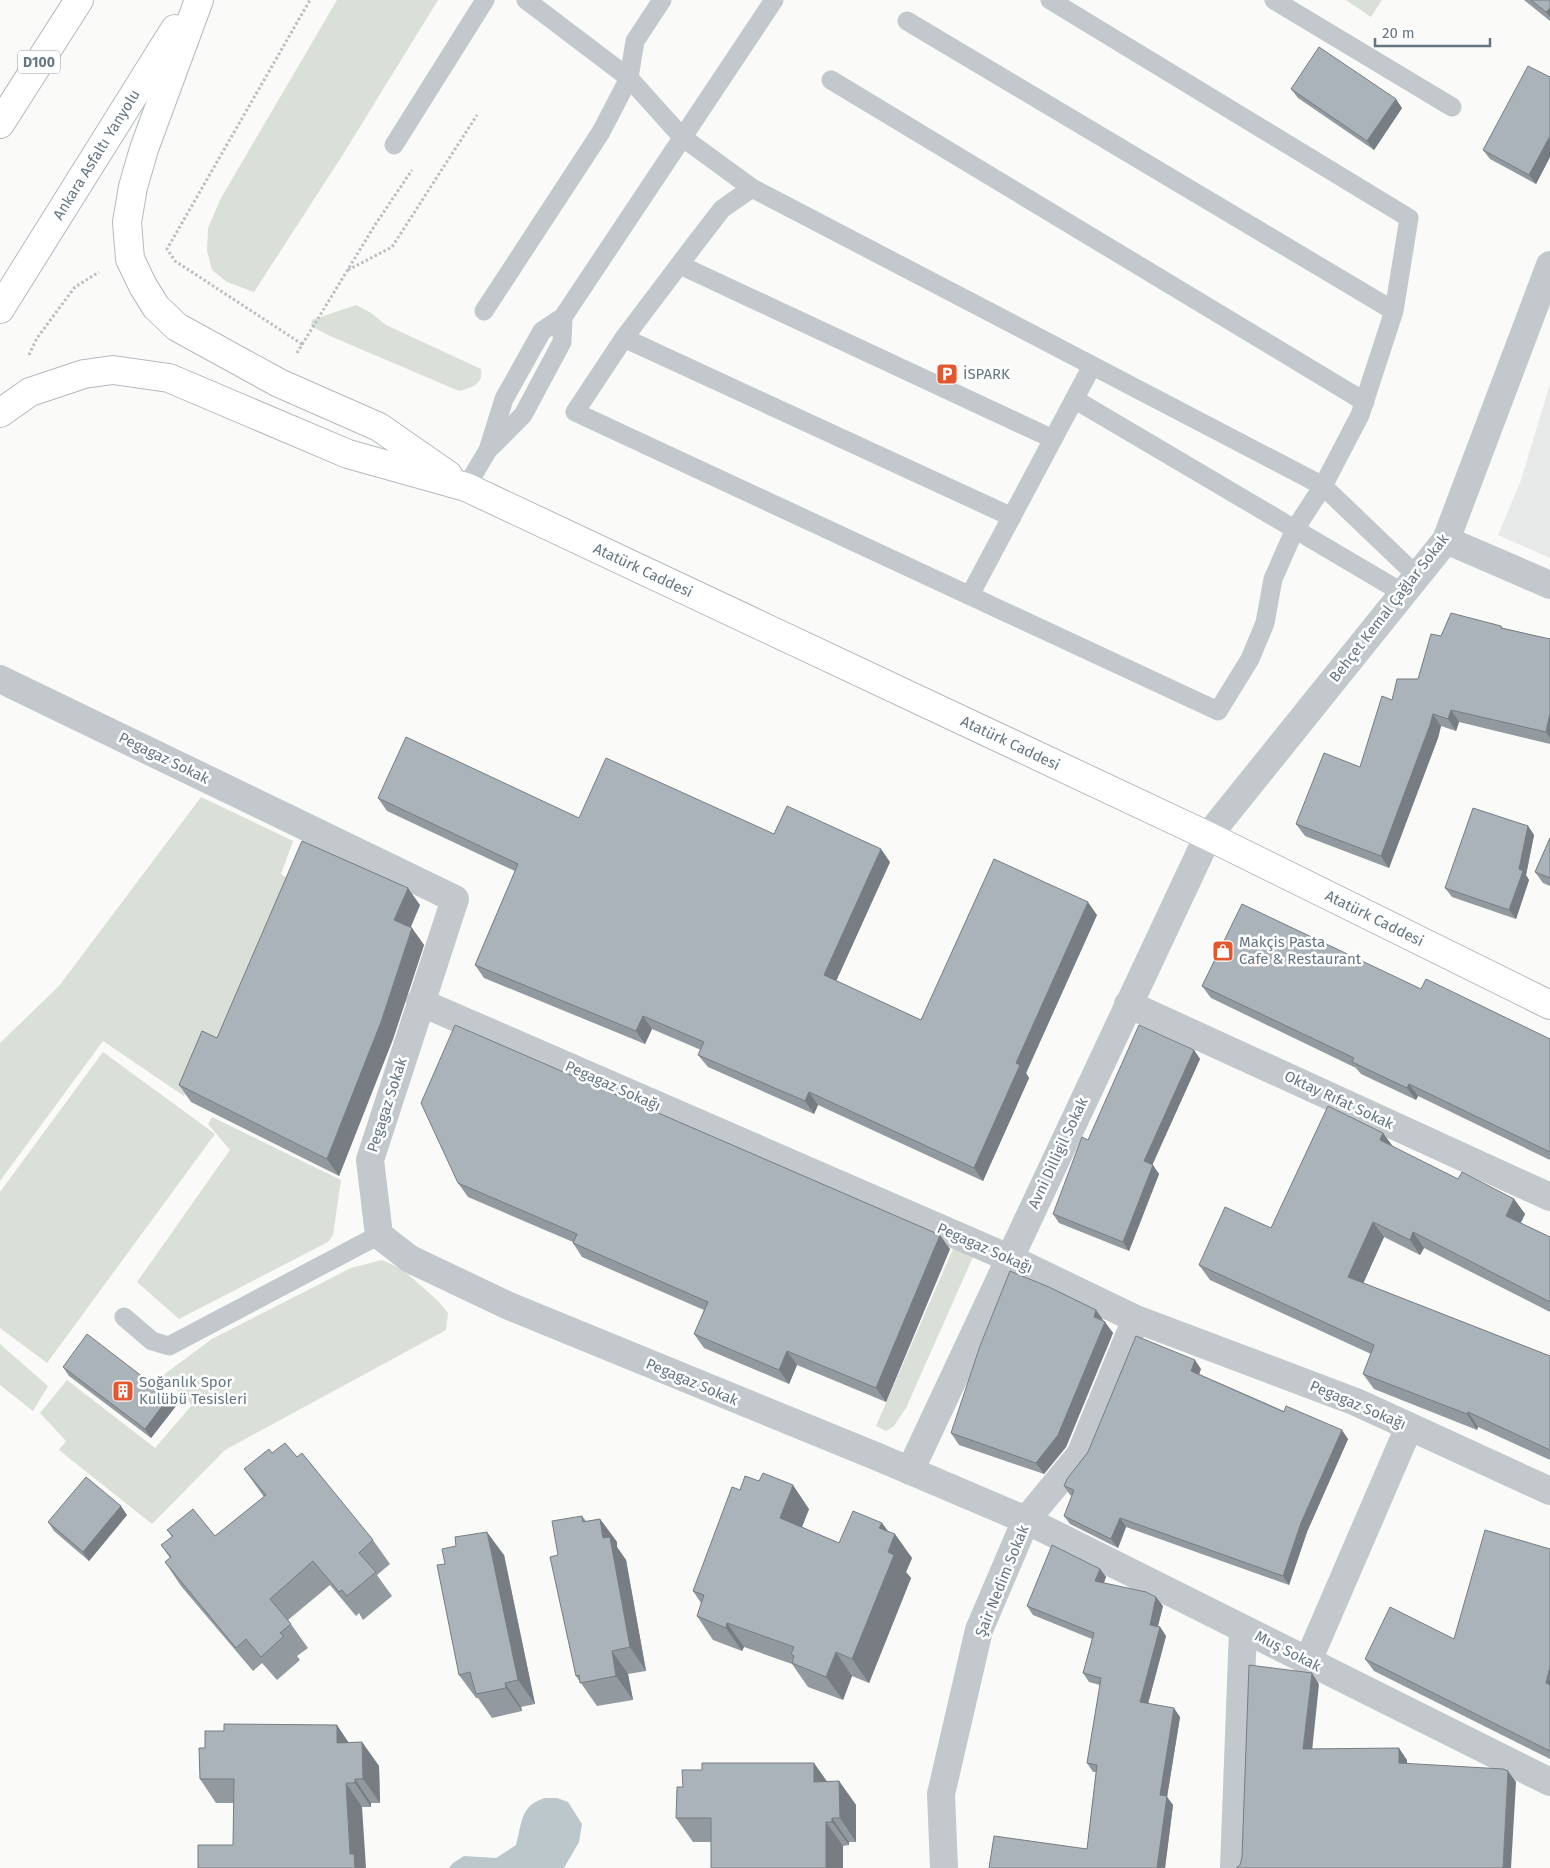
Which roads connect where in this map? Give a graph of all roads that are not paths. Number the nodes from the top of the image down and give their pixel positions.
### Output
1 (79, 0) edge
2 (193, 0) edge
3 (199, 0) edge
4 (485, 0) edge
5 (526, 0) edge
6 (662, 0) edge
7 (774, 0) edge
8 (1050, 0) edge
9 (1274, 0) edge
10 (907, 21) dead end
11 (629, 78) junction
12 (831, 80) dead end
13 (1452, 107) dead end
14 (0, 124) edge
15 (682, 137) junction
16 (394, 145) dead end
17 (752, 188) junction
18 (680, 264) junction
19 (1550, 265) edge
20 (0, 309) edge
21 (484, 311) dead end
22 (1394, 311) junction
23 (624, 338) junction
24 (1092, 366) junction
25 (1074, 399) junction
26 (1365, 402) junction
27 (0, 412) edge
28 (1053, 439) junction
29 (1323, 486) junction
30 (466, 487) junction
31 (1012, 517) junction
32 (1294, 529) junction
33 (1446, 540) junction
34 (1410, 585) junction
35 (1550, 585) edge
36 (970, 596) junction
37 (0, 680) edge
38 (1208, 836) junction
39 (420, 1002) junction
40 (1128, 1004) junction
41 (1550, 1005) edge
42 (1550, 1197) edge
43 (379, 1235) junction
44 (1009, 1258) junction
45 (124, 1317) dead end
46 (1136, 1319) junction
47 (1409, 1427) junction
48 (910, 1470) junction
49 (1550, 1491) edge
50 (1026, 1520) junction
51 (1243, 1629) junction
52 (1308, 1661) junction
53 (1550, 1782) edge
54 (944, 1868) edge
55 (1234, 1868) edge

1 - 14 main road, D100
2 - 20 main road, Ankara Asfaltı Yanyolu
3 - 30 main road
4 - 16 lane
5 - 11 lane
6 - 11 lane
7 - 15 lane
8 - 22 lane
9 - 13 lane
10 - 22 lane
11 - 15 lane
11 - 21 lane
12 - 26 lane
15 - 17 lane
15 - 30 lane
17 - 18 lane
17 - 24 lane
18 - 23 lane
18 - 28 lane
19 - 33 street, Behçet Kemal Çağlar Sokak
22 - 26 lane
23 - 31 lane
23 - 36 lane
24 - 25 lane
24 - 29 lane
25 - 28 lane
25 - 32 lane
26 - 29 lane
27 - 30 main road
28 - 31 lane
29 - 32 lane
29 - 34 lane
30 - 38 main road, Atatürk Caddesi
31 - 36 lane
32 - 34 lane
32 - 36 lane
33 - 34 street, Behçet Kemal Çağlar Sokak
33 - 35 street
34 - 38 street, Behçet Kemal Çağlar Sokak
37 - 39 street, Pegagaz Sokak
38 - 40 street, Avni Dilligil Sokak
38 - 41 main road, Atatürk Caddesi
39 - 43 street, Pegagaz Sokak
39 - 44 street, Pegagaz Sokağı
40 - 42 street, Oktay Rıfat Sokak
40 - 44 street, Avni Dilligil Sokak
43 - 45 lane
43 - 48 street, Pegagaz Sokak
44 - 46 street, Pegagaz Sokağı
44 - 48 street, Avni Dilligil Sokak
46 - 47 street, Pegagaz Sokağı
46 - 50 street, Şair Nedim Sokak
47 - 49 street, Pegagaz Sokağı
47 - 52 street
48 - 50 street, Pegagaz Sokak
50 - 51 street, Muş Sokak
50 - 54 street, Şair Nedim Sokak
51 - 52 street, Muş Sokak
51 - 55 street
52 - 53 street, Muş Sokak

